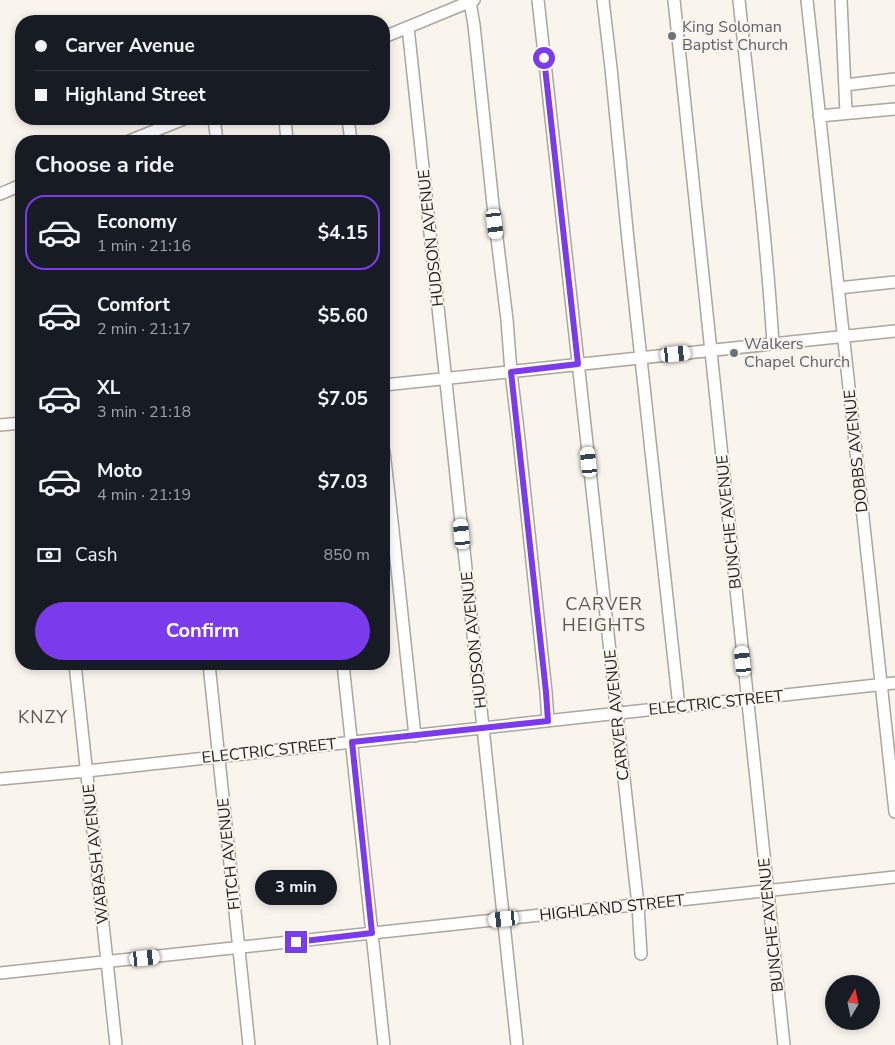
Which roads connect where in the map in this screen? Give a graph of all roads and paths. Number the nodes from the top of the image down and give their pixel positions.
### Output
1 (538, 0) edge
2 (603, 0) edge
3 (674, 0) edge
4 (738, 0) edge
5 (807, 0) edge
6 (841, 0) edge
7 (472, 1) edge
8 (408, 27) junction
9 (390, 34) edge
10 (895, 79) edge
11 (845, 85) junction
12 (895, 109) edge
13 (846, 114) junction
14 (819, 116) junction
15 (173, 125) edge
16 (156, 135) edge
17 (15, 188) edge
18 (0, 194) edge
19 (895, 282) edge
20 (838, 288) junction
21 (895, 331) edge
22 (843, 337) junction
23 (773, 344) junction
24 (711, 351) junction
25 (641, 358) junction
26 (578, 364) junction
27 (511, 372) junction
28 (446, 378) junction
29 (390, 384) edge
30 (15, 424) edge
31 (0, 425) edge
32 (390, 504) edge
33 (76, 670) edge
34 (210, 670) edge
35 (344, 670) edge
36 (895, 683) edge
37 (881, 685) junction
38 (747, 699) junction
39 (679, 707) junction
40 (617, 714) junction
41 (548, 721) junction
42 (483, 728) junction
43 (415, 736) junction
44 (352, 742) junction
45 (219, 757) junction
46 (892, 761) edge
47 (87, 771) junction
48 (0, 779) edge
49 (895, 812) edge
50 (895, 878) edge
51 (767, 891) junction
52 (638, 905) junction
53 (504, 919) junction
54 (372, 933) junction
55 (239, 948) junction
56 (641, 954) dead end
57 (107, 962) junction
58 (0, 973) edge
59 (116, 1045) edge
60 (249, 1045) edge
61 (384, 1045) edge
62 (517, 1045) edge
63 (784, 1045) edge

1 - 26 street, CARVER AVENUE
2 - 25 street
3 - 24 street, BUNCHE AVENUE
4 - 23 street
5 - 14 street, DOBBS AVENUE
6 - 11 street
7 - 8 street
7 - 27 street
8 - 9 street
8 - 28 street, HUDSON AVENUE
10 - 11 street
11 - 13 street
12 - 13 street
13 - 14 street
14 - 20 street, DOBBS AVENUE
15 - 16 street
17 - 18 street
19 - 20 street
20 - 22 street, DOBBS AVENUE
21 - 22 street
22 - 23 street
22 - 37 street, DOBBS AVENUE
23 - 24 street
24 - 25 street
24 - 38 street, BUNCHE AVENUE
25 - 26 street
25 - 39 street
26 - 27 street
26 - 40 street, CARVER AVENUE
27 - 28 street
27 - 41 street
28 - 29 street
28 - 42 street, HUDSON AVENUE
30 - 31 street
32 - 43 street
33 - 47 street, WABASH AVENUE
34 - 45 street, FITCH AVENUE
35 - 44 street
36 - 37 street, ELECTRIC STREET
37 - 38 street, ELECTRIC STREET
37 - 46 street, DOBBS AVENUE
38 - 39 street, ELECTRIC STREET
38 - 51 street, BUNCHE AVENUE
39 - 40 street, ELECTRIC STREET
40 - 41 street, ELECTRIC STREET
40 - 52 street, CARVER AVENUE
41 - 42 street, ELECTRIC STREET
42 - 43 street, ELECTRIC STREET
42 - 53 street, HUDSON AVENUE
43 - 44 street, ELECTRIC STREET
44 - 45 street, ELECTRIC STREET
44 - 54 street
45 - 47 street, ELECTRIC STREET
45 - 55 street, FITCH AVENUE
46 - 49 street, DOBBS AVENUE
47 - 48 street, ELECTRIC STREET
47 - 57 street, WABASH AVENUE
50 - 51 street, HIGHLAND STREET
51 - 52 street, HIGHLAND STREET
51 - 63 street, BUNCHE AVENUE
52 - 53 street, HIGHLAND STREET
52 - 56 street, CARVER AVENUE
53 - 54 street, HIGHLAND STREET
53 - 62 street, HUDSON AVENUE
54 - 55 street, HIGHLAND STREET
54 - 61 street
55 - 57 street, HIGHLAND STREET
55 - 60 street, FITCH AVENUE
57 - 58 street, HIGHLAND STREET
57 - 59 street, WABASH AVENUE

